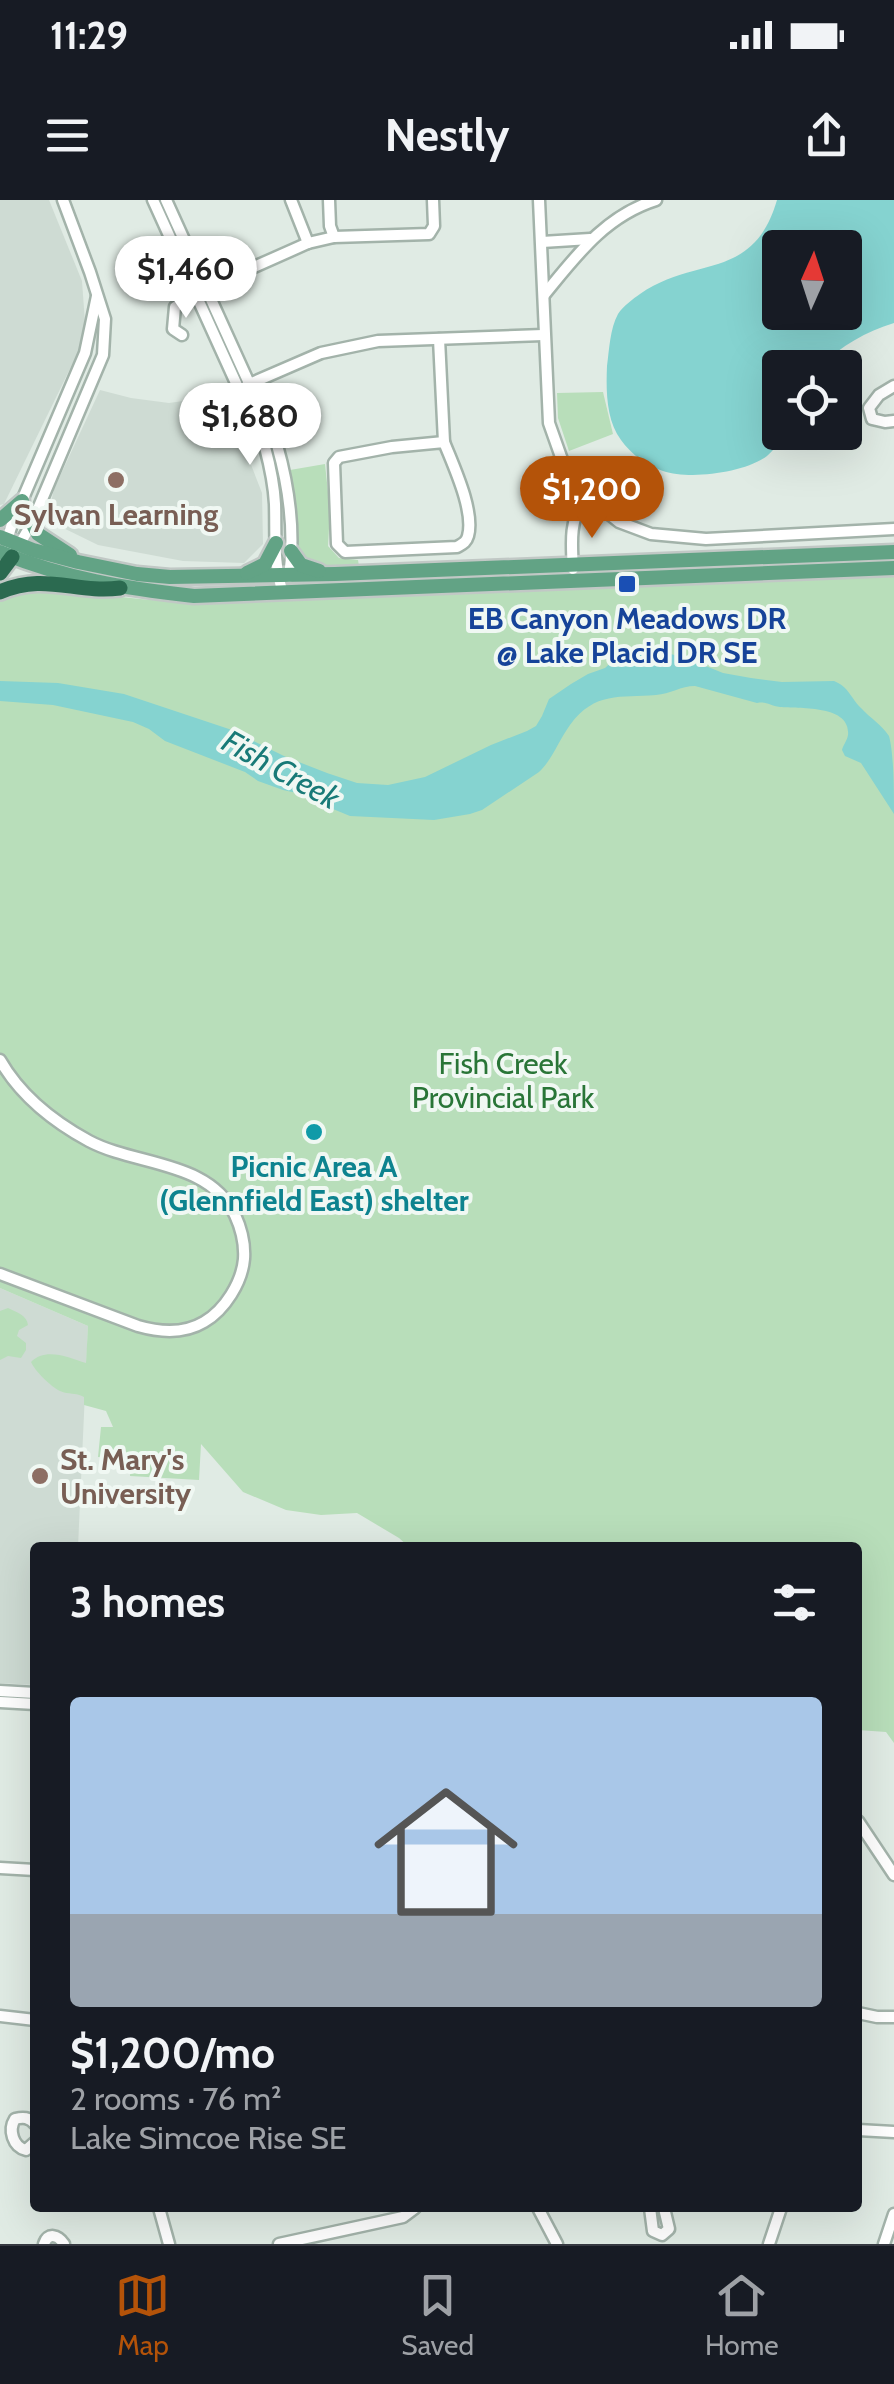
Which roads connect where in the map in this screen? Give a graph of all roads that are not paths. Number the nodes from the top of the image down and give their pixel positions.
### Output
1 (63, 200) edge
2 (153, 200) edge
3 (166, 200) edge
4 (291, 200) edge
5 (329, 200) edge
6 (432, 200) edge
7 (539, 200) edge
8 (651, 200) edge
9 (334, 238) junction
10 (590, 239) junction
11 (542, 242) junction
12 (308, 243) junction
13 (207, 288) junction
14 (196, 294) junction
15 (98, 295) junction
16 (544, 296) junction
17 (182, 335) dead end
18 (543, 335) junction
19 (438, 338) junction
20 (245, 386) junction
21 (894, 386) edge
22 (66, 395) junction
23 (84, 400) junction
24 (894, 421) edge
25 (444, 442) junction
26 (585, 495) junction
27 (22, 501) junction
28 (0, 520) edge
29 (32, 523) junction
30 (894, 529) edge
31 (276, 542) junction
32 (8, 546) edge
33 (290, 551) junction
34 (894, 552) edge
35 (78, 562) junction
36 (894, 568) edge
37 (0, 573) edge
38 (573, 573) junction
39 (335, 574) junction
40 (283, 575) junction
41 (238, 576) junction
42 (120, 588) junction
43 (0, 592) edge
44 (284, 592) junction
45 (0, 1060) edge
46 (0, 1274) edge
47 (0, 1691) edge
48 (30, 1692) edge
49 (0, 1702) edge
50 (30, 1704) edge
51 (862, 1828) edge
52 (0, 1868) edge
53 (30, 1870) edge
54 (894, 1875) edge
55 (862, 2014) edge
56 (0, 2016) edge
57 (894, 2017) edge
58 (30, 2019) edge
59 (30, 2119) edge
60 (862, 2130) edge
61 (894, 2132) edge
62 (30, 2146) edge
63 (160, 2212) edge
64 (410, 2212) edge
65 (540, 2212) edge
66 (651, 2212) edge
67 (665, 2212) edge
68 (780, 2212) edge
69 (894, 2214) edge
70 (44, 2244) edge
71 (64, 2244) edge
72 (168, 2244) edge
73 (279, 2244) edge
74 (557, 2244) edge
75 (770, 2244) edge
76 (884, 2244) edge

1 - 15 street
2 - 14 street
3 - 13 street
4 - 12 street
5 - 9 street
6 - 9 street
7 - 11 street
8 - 10 street
9 - 12 street
10 - 11 street
10 - 16 street
11 - 16 street
12 - 13 street
13 - 14 street
13 - 20 street
14 - 17 street
14 - 20 street
15 - 22 street
15 - 23 street
16 - 18 street
18 - 19 street
18 - 26 street
19 - 20 street
19 - 25 street
20 - 31 street
20 - 33 street
21 - 24 street
22 - 23 street
22 - 27 street
23 - 29 street
25 - 25 street
26 - 30 street
26 - 38 street
27 - 28 main road
27 - 32 street
29 - 32 street
29 - 35 main road
31 - 40 street
31 - 41 main road
32 - 35 main road
32 - 37 highway
32 - 42 main road
33 - 39 main road
33 - 40 street
34 - 38 main road
35 - 41 main road
36 - 38 main road
38 - 39 main road
38 - 44 main road
39 - 40 main road
40 - 41 main road
40 - 44 street
42 - 43 highway
42 - 44 main road
45 - 46 street
47 - 48 street
49 - 50 street
51 - 54 street
52 - 53 street
55 - 57 street
56 - 58 street
59 - 62 street
60 - 61 street
63 - 72 street
64 - 73 street
65 - 74 street
66 - 67 street
68 - 75 street
69 - 76 street
70 - 71 street

